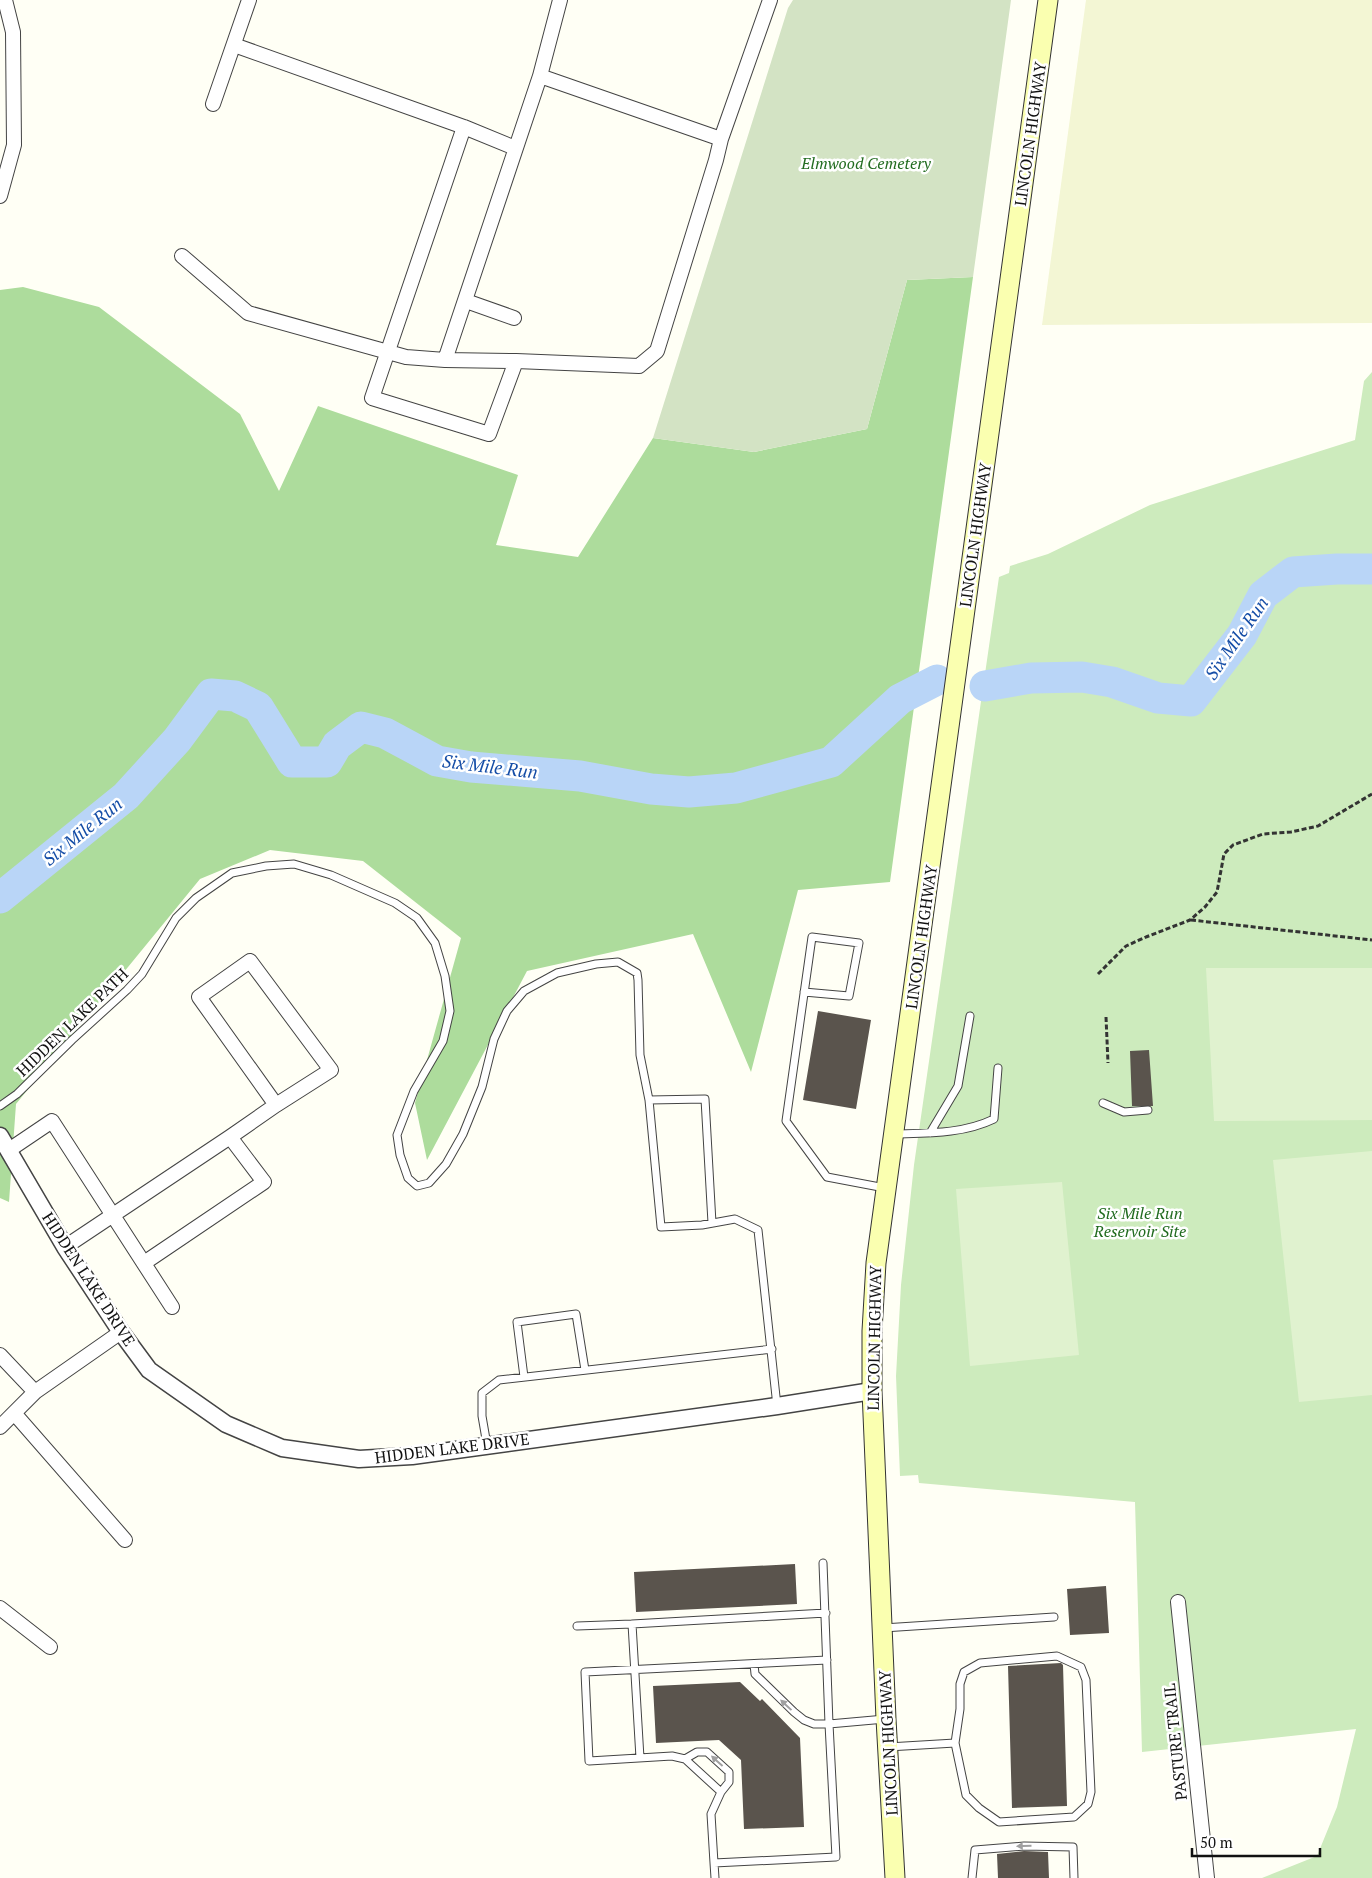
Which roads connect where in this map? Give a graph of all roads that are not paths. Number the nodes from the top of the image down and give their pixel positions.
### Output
1 (5, 0) edge
2 (249, 0) edge
3 (560, 0) edge
4 (770, 0) edge
5 (1048, 0) edge
6 (234, 46) junction
7 (540, 76) junction
8 (213, 104) dead end
9 (464, 127) junction
10 (721, 138) junction
11 (515, 148) junction
12 (5, 158) edge
13 (0, 196) edge
14 (182, 256) dead end
15 (466, 301) junction
16 (514, 318) dead end
17 (386, 351) junction
18 (445, 360) junction
19 (516, 361) junction
20 (804, 992) junction
21 (970, 1016) dead end
22 (998, 1068) dead end
23 (649, 1100) junction
24 (1102, 1103) dead end
25 (276, 1104) junction
26 (0, 1106) edge
27 (1148, 1110) dead end
28 (930, 1133) junction
29 (894, 1134) junction
30 (0, 1136) edge
31 (230, 1137) junction
32 (9, 1150) junction
33 (886, 1188) junction
34 (113, 1215) junction
35 (712, 1223) junction
36 (65, 1247) junction
37 (144, 1263) junction
38 (172, 1307) dead end
39 (120, 1332) junction
40 (772, 1349) junction
41 (0, 1355) edge
42 (585, 1370) junction
43 (524, 1377) junction
44 (35, 1392) junction
45 (872, 1392) junction
46 (777, 1406) junction
47 (14, 1413) junction
48 (0, 1427) edge
49 (487, 1445) junction
50 (125, 1540) dead end
51 (823, 1563) dead end
52 (1178, 1602) dead end
53 (0, 1608) edge
54 (826, 1613) junction
55 (1054, 1617) dead end
56 (632, 1624) junction
57 (577, 1626) dead end
58 (883, 1628) junction
59 (50, 1647) dead end
60 (827, 1660) junction
61 (754, 1664) junction
62 (634, 1670) junction
63 (886, 1719) junction
64 (829, 1724) junction
65 (955, 1743) junction
66 (887, 1747) junction
67 (640, 1758) junction
68 (685, 1759) junction
69 (721, 1792) junction
70 (714, 1863) junction
71 (715, 1878) edge
72 (895, 1878) edge
73 (972, 1878) edge
74 (1074, 1878) edge
75 (1207, 1878) edge

1 - 12 street
2 - 6 street
3 - 7 street
4 - 10 street
5 - 29 main road, LINCOLN HIGHWAY
6 - 8 street
6 - 9 street
7 - 10 street
7 - 11 street
9 - 11 street
9 - 17 street
10 - 19 street
11 - 15 street
12 - 13 street
14 - 17 street
15 - 16 street
15 - 18 street
17 - 18 street
17 - 19 street
18 - 19 street
20 - 20 lane
20 - 33 lane
21 - 28 lane
22 - 28 lane
23 - 26 lane, HIDDEN LAKE PATH
23 - 35 lane
23 - 35 lane
24 - 27 lane
25 - 25 street
25 - 31 street
28 - 29 lane
29 - 33 main road, LINCOLN HIGHWAY
30 - 32 street, HIDDEN LAKE DRIVE
31 - 34 street
31 - 37 street
32 - 34 street
32 - 36 street, HIDDEN LAKE DRIVE
33 - 45 main road, LINCOLN HIGHWAY
34 - 36 street
34 - 37 street
35 - 40 lane
36 - 39 street, HIDDEN LAKE DRIVE
37 - 38 street
39 - 44 street
39 - 49 street, HIDDEN LAKE DRIVE
40 - 42 lane
40 - 46 lane
41 - 44 street
42 - 43 lane
42 - 43 lane
43 - 49 lane
44 - 47 street
45 - 46 street, HIDDEN LAKE DRIVE
45 - 58 main road, LINCOLN HIGHWAY
46 - 49 street, HIDDEN LAKE DRIVE
47 - 48 street
47 - 50 street
51 - 54 lane
52 - 75 street, PASTURE TRAIL
53 - 59 street
54 - 56 lane
54 - 60 lane
55 - 58 lane
56 - 57 lane
56 - 62 lane
58 - 63 main road, LINCOLN HIGHWAY
60 - 61 lane
60 - 64 lane
61 - 62 lane
64 -> 61 lane
62 - 67 lane
62 - 67 lane
63 - 64 lane
63 - 66 main road, LINCOLN HIGHWAY
64 - 70 lane
65 - 65 lane
65 - 66 lane
66 - 72 main road, LINCOLN HIGHWAY
67 - 68 lane
68 - 69 lane
69 -> 68 lane
69 - 70 lane
70 - 71 lane
74 -> 73 lane

